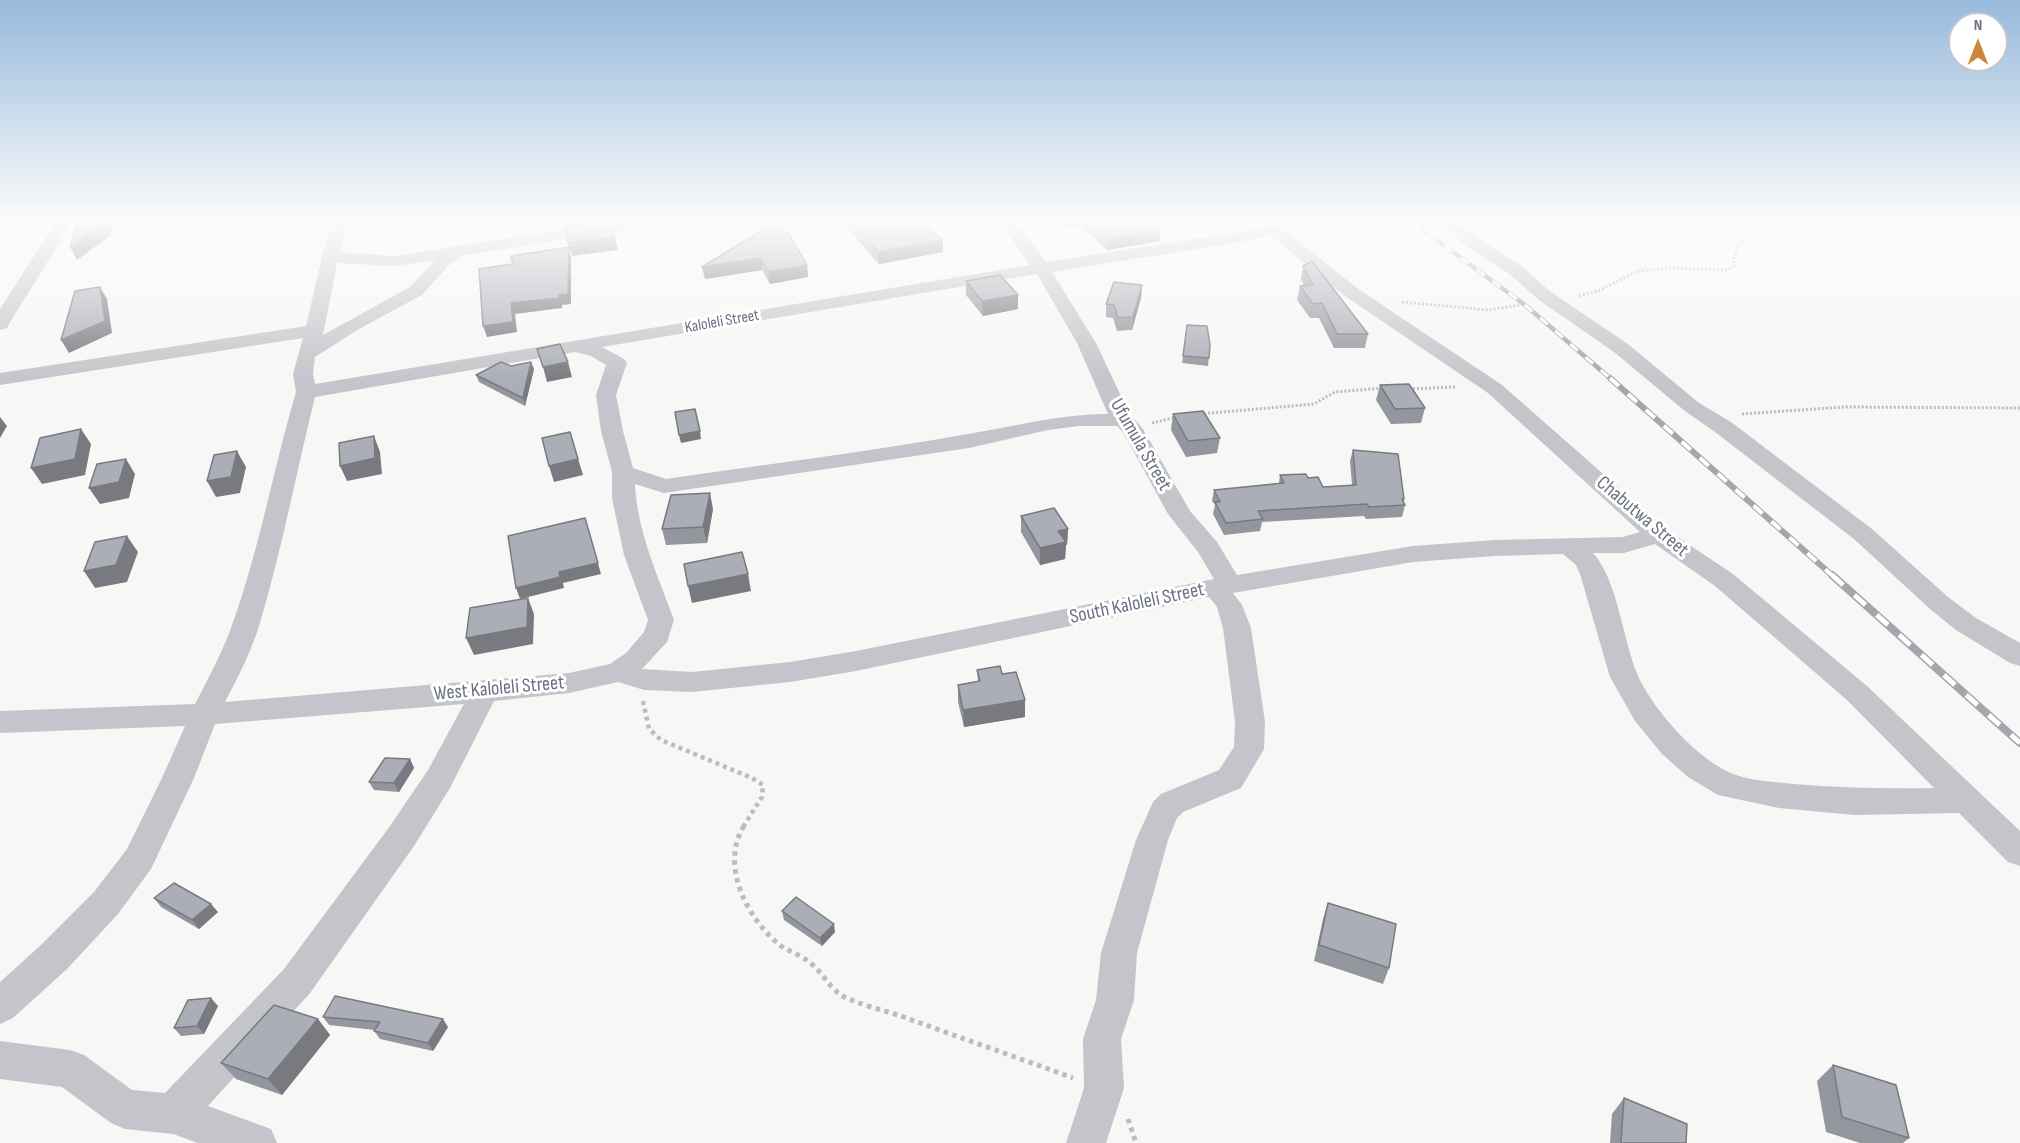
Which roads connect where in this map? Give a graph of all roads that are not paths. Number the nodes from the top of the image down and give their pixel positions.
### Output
1 (31, 275) edge
2 (337, 275) edge
3 (430, 275) edge
4 (994, 275) edge
5 (1048, 275) edge
6 (1333, 275) edge
7 (1522, 275) edge
8 (326, 278) joint
9 (0, 324) edge
10 (315, 330) junction
11 (673, 330) junction
12 (578, 347) junction
13 (307, 354) junction
14 (617, 363) junction
15 (0, 379) edge
16 (306, 392) junction
17 (1126, 425) junction
18 (623, 472) junction
19 (664, 486) junction
20 (629, 517) junction
21 (1658, 535) junction
22 (1571, 548) junction
23 (1222, 586) junction
24 (2020, 656) edge
25 (618, 672) junction
26 (484, 692) junction
27 (204, 715) junction
28 (0, 722) edge
29 (1968, 800) junction
30 (2020, 852) edge
31 (0, 1006) edge
32 (0, 1060) edge
33 (173, 1114) junction
34 (257, 1143) edge
35 (1086, 1143) edge

1 - 9 street
2 - 8 street
3 - 13 street
4 - 11 street, Kaloleli Street
5 - 17 street, Ufumula Street
6 - 21 street, Chabutwa Street
7 - 24 street
8 - 10 street
10 - 13 street
10 - 15 street
11 - 12 street, Kaloleli Street
11 - 14 street
12 - 14 street
12 - 16 street, Kaloleli Street
13 - 16 street
14 - 18 street, West Kaloleli Street
16 - 27 street
17 - 19 street
17 - 23 street, Ufumula Street
18 - 19 street
18 - 20 street, West Kaloleli Street
19 - 20 street
20 - 25 street, West Kaloleli Street
21 - 22 street, South Kaloleli Street
21 - 29 street, Chabutwa Street
22 - 23 street, South Kaloleli Street
22 - 29 street
23 - 25 street, South Kaloleli Street
23 - 35 street, Ufumula Street
25 - 26 street, West Kaloleli Street
26 - 27 street, West Kaloleli Street
26 - 33 street
27 - 28 street, West Kaloleli Street
27 - 31 street
29 - 30 street, Chabutwa Street
32 - 33 street
33 - 34 street

